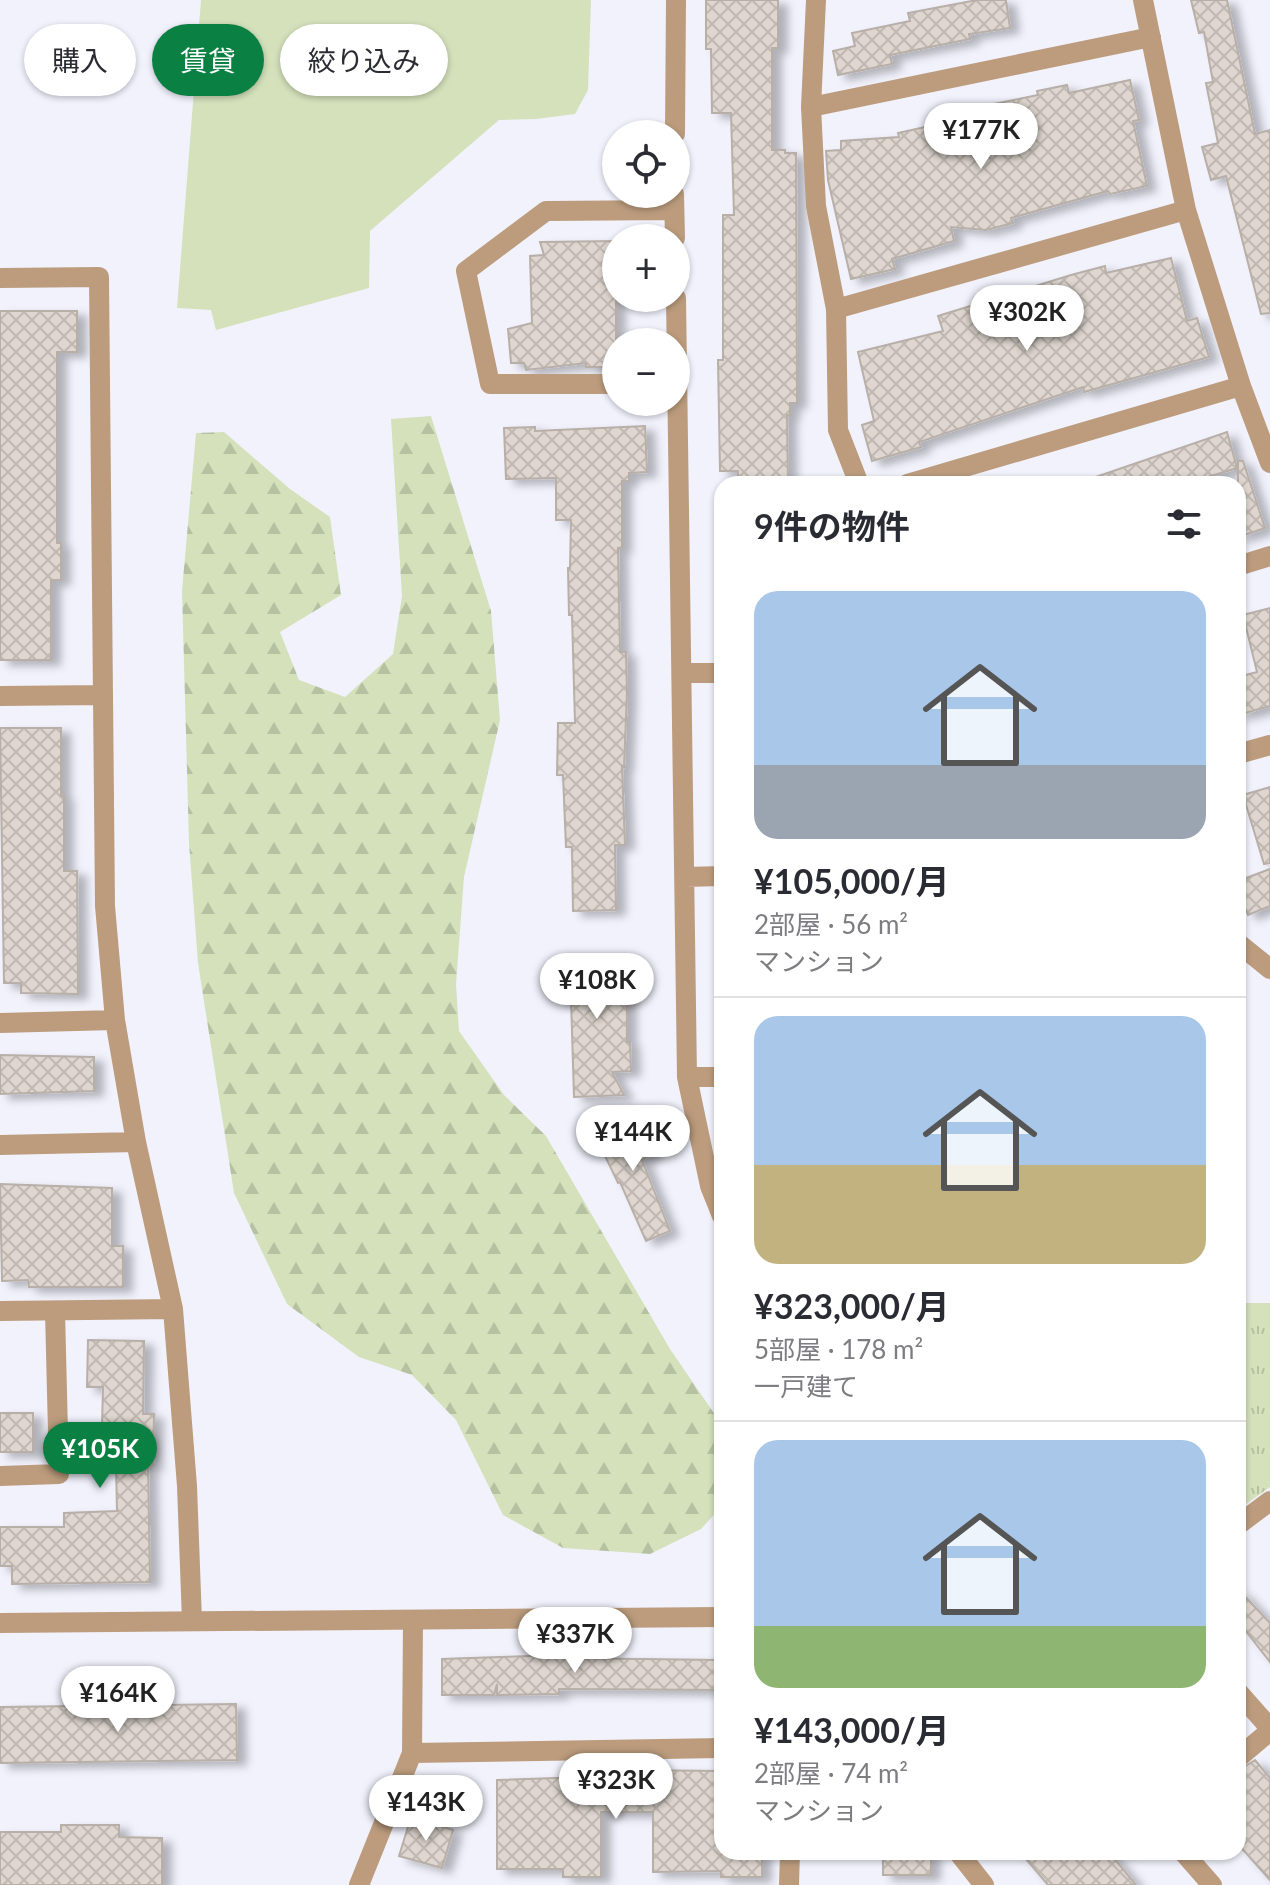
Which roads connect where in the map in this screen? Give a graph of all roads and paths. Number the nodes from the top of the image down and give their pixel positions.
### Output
1 (676, 0) edge
2 (816, 0) edge
3 (1143, 0) edge
4 (1151, 37) junction
5 (811, 107) junction
6 (675, 120) edge
7 (602, 207) edge
8 (1186, 210) junction
9 (0, 278) edge
10 (836, 309) junction
11 (602, 384) edge
12 (1241, 386) junction
13 (678, 416) edge
14 (1270, 463) edge
15 (856, 476) edge
16 (934, 476) edge
17 (1270, 556) edge
18 (1246, 564) edge
19 (683, 673) junction
20 (714, 673) edge
21 (102, 695) junction
22 (0, 696) edge
23 (1270, 745) edge
24 (1246, 752) edge
25 (714, 876) edge
26 (685, 877) junction
27 (1246, 950) edge
28 (1270, 969) edge
29 (115, 1020) junction
30 (0, 1023) edge
31 (687, 1077) junction
32 (714, 1077) edge
33 (136, 1142) junction
34 (0, 1145) edge
35 (714, 1196) edge
36 (173, 1309) junction
37 (0, 1311) edge
38 (55, 1311) junction
39 (0, 1476) edge
40 (1270, 1501) edge
41 (1246, 1519) edge
42 (714, 1617) edge
43 (413, 1620) junction
44 (192, 1621) junction
45 (0, 1623) edge
46 (1246, 1701) edge
47 (1270, 1729) edge
48 (714, 1748) edge
49 (1246, 1751) edge
50 (412, 1753) junction
51 (790, 1860) edge
52 (962, 1860) edge
53 (1190, 1860) edge
54 (973, 1881) edge
55 (360, 1885) edge
56 (789, 1885) edge
57 (1212, 1885) edge

1 - 6 street
2 - 5 street
3 - 4 street
4 - 5 street
4 - 8 street
5 - 10 street
7 - 11 street
8 - 10 street
8 - 12 street
9 - 21 street
10 - 15 street
12 - 14 street
12 - 16 street
13 - 19 street
17 - 18 street
19 - 20 street
19 - 26 street
21 - 22 street
21 - 29 street
23 - 24 street
25 - 26 street
26 - 31 street
27 - 28 street
29 - 30 street
29 - 33 street
31 - 32 street
31 - 35 street
33 - 34 street
33 - 36 street
36 - 38 street
36 - 44 street
37 - 38 street
38 - 39 street
40 - 41 street
42 - 43 street
43 - 44 street
43 - 50 street
44 - 45 street
46 - 47 street
47 - 49 street
48 - 50 street
50 - 55 street
51 - 56 street
52 - 54 street
53 - 57 street

